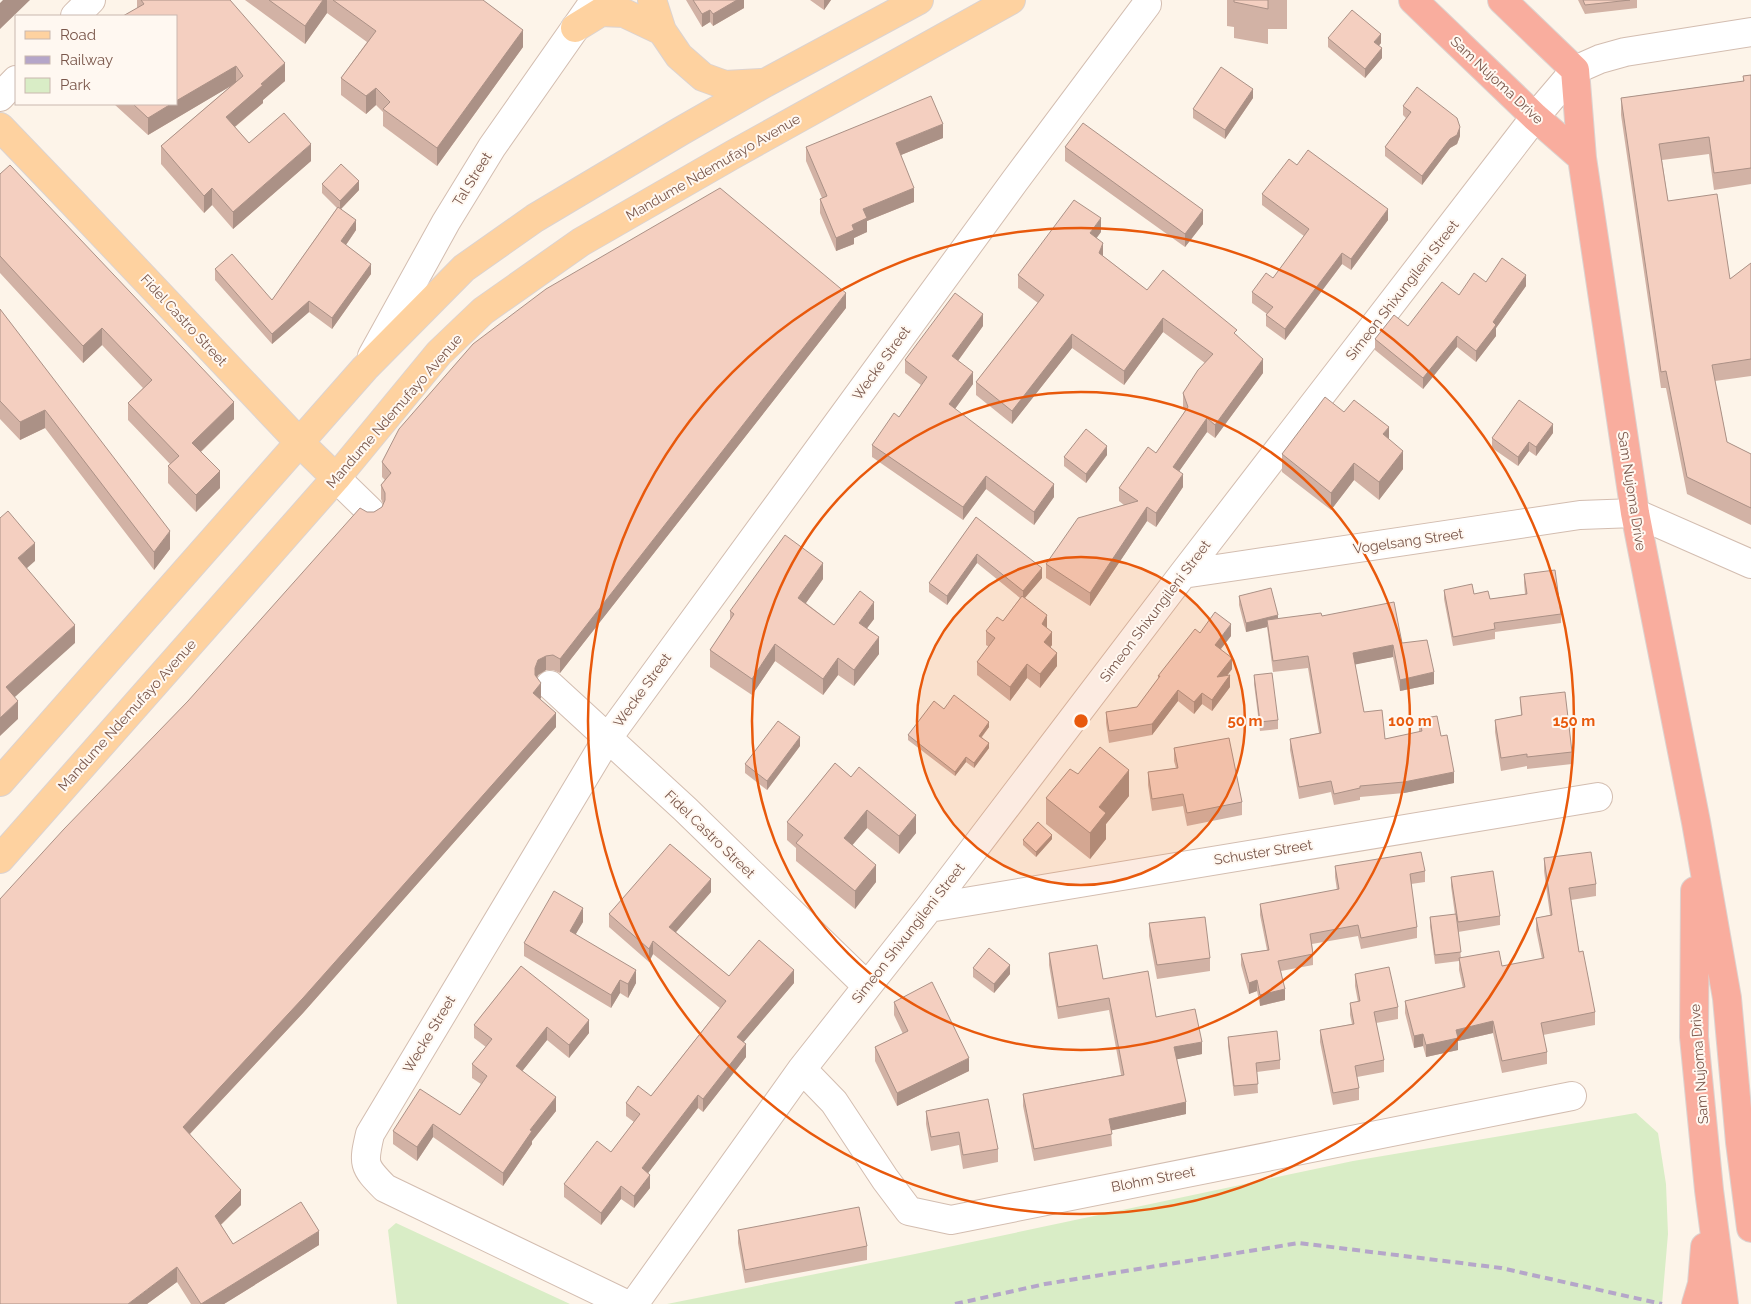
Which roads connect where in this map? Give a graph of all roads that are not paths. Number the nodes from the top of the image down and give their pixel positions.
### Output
1 (91, 0) edge
2 (595, 0) edge
3 (652, 0) edge
4 (919, 0) edge
5 (1011, 0) edge
6 (1413, 0) edge
7 (1502, 0) edge
8 (1147, 4) dead end
9 (76, 15) edge
10 (575, 28) junction
11 (662, 31) junction
12 (1751, 32) edge
13 (1575, 70) junction
14 (15, 81) edge
15 (765, 83) junction
16 (0, 97) edge
17 (1535, 117) junction
18 (0, 128) edge
19 (1582, 158) junction
20 (366, 368) junction
21 (300, 443) junction
22 (336, 478) junction
23 (370, 512) edge
24 (1635, 513) junction
25 (1751, 564) edge
26 (1183, 574) junction
27 (550, 685) dead end
28 (607, 738) junction
29 (0, 782) edge
30 (1598, 797) dead end
31 (1696, 822) junction
32 (0, 859) edge
33 (929, 908) junction
34 (867, 986) junction
35 (802, 1069) junction
36 (1572, 1096) dead end
37 (1708, 1190) junction
38 (1749, 1202) edge
39 (1751, 1228) edge
40 (626, 1304) edge
41 (634, 1304) edge
42 (1696, 1304) edge
43 (1724, 1304) edge

1 - 9 street
2 - 10 street, Tal Street
3 - 11 main road
4 - 15 main road
5 - 22 main road, Mandume Ndemufayo Avenue
6 - 17 highway, Sam Nujoma Drive
7 - 13 highway
8 - 28 street, Wecke Street
10 - 11 main road
10 - 20 street, Tal Street
11 - 15 main road
12 - 13 street, Simeon Shixungileni Street
13 - 17 street, Simeon Shixungileni Street
13 - 19 highway, Sam Nujoma Drive
14 - 16 street
15 - 20 main road
17 - 19 highway, Sam Nujoma Drive
17 - 26 street, Simeon Shixungileni Street
18 - 21 main road, Fidel Castro Street
19 - 24 highway, Sam Nujoma Drive
20 - 21 main road
21 - 22 main road, Fidel Castro Street
21 - 29 main road
22 - 23 street, Fidel Castro Street
22 - 32 main road, Mandume Ndemufayo Avenue
24 - 25 street
24 - 26 street, Vogelsang Street
24 - 31 highway, Sam Nujoma Drive
26 - 33 street, Simeon Shixungileni Street
27 - 28 street, Fidel Castro Street
28 - 34 street, Fidel Castro Street
28 - 40 street, Wecke Street
30 - 33 street, Schuster Street
31 - 37 highway, Sam Nujoma Drive
31 - 38 highway, Sam Nujoma Drive
33 - 34 street, Simeon Shixungileni Street
34 - 35 street, Simeon Shixungileni Street
35 - 36 street, Blohm Street
35 - 41 street, Simeon Shixungileni Street
37 - 42 highway
37 - 43 highway, Sam Nujoma Drive
38 - 39 highway, Sam Nujoma Drive

